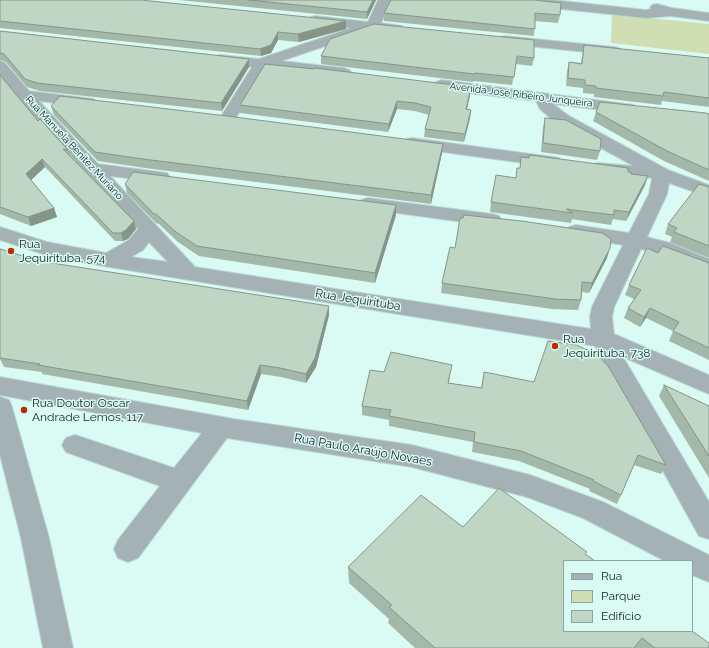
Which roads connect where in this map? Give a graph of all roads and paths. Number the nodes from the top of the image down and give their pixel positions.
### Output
1 (385, 0) edge
2 (515, 0) edge
3 (619, 0) edge
4 (671, 12) junction
5 (709, 17) edge
6 (299, 18) edge
7 (372, 26) junction
8 (412, 30) edge
9 (490, 38) edge
10 (631, 52) edge
11 (203, 57) edge
12 (262, 63) junction
13 (0, 66) edge
14 (359, 74) edge
15 (428, 83) edge
16 (24, 95) junction
17 (543, 98) junction
18 (102, 104) edge
19 (646, 110) edge
20 (228, 118) edge
21 (399, 141) edge
22 (622, 152) junction
23 (93, 169) junction
24 (610, 169) junction
25 (662, 174) junction
26 (180, 180) edge
27 (709, 191) edge
28 (354, 202) edge
29 (512, 222) edge
30 (148, 229) junction
31 (558, 229) edge
32 (0, 233) edge
33 (634, 240) junction
34 (109, 260) junction
35 (709, 267) edge
36 (190, 274) junction
37 (603, 339) junction
38 (709, 385) edge
39 (0, 386) edge
40 (0, 407) edge
41 (222, 426) junction
42 (76, 446) dead end
43 (179, 481) junction
44 (709, 527) edge
45 (128, 549) dead end
46 (691, 560) edge
47 (693, 561) edge
48 (709, 569) edge
49 (58, 648) edge

1 - 7 street
2 - 4 street
3 - 4 street
4 - 5 street
6 - 7 street
7 - 8 street
7 - 12 street
9 - 10 street
11 - 12 street
12 - 14 street
12 - 20 street
13 - 16 street, Rua Manuela Benitez Muriano
15 - 17 street, Avenida José Ribeiro Junqueira
16 - 18 street
16 - 23 street, Rua Manuela Benitez Muriano
17 - 19 street, Avenida José Ribeiro Junqueira
17 - 22 street
21 - 24 street
22 - 24 street
22 - 25 street
23 - 26 street
23 - 30 street, Rua Manuela Benitez Muriano
24 - 25 street
25 - 27 street
25 - 33 street
28 - 29 street
30 - 34 street
30 - 36 street, Rua Manuela Benitez Muriano
31 - 33 street
32 - 34 street, Rua Jequirituba
33 - 35 street
33 - 37 street
34 - 36 street, Rua Jequirituba
36 - 37 street, Rua Jequirituba
37 - 38 street, Rua Jequirituba
37 - 44 street
39 - 41 street, Rua Paulo Araújo Novaes
40 - 49 street
41 - 43 street
41 - 46 street, Rua Paulo Araújo Novaes
42 - 43 street
43 - 45 street
47 - 48 street, Rua Paulo Araújo Novaes

